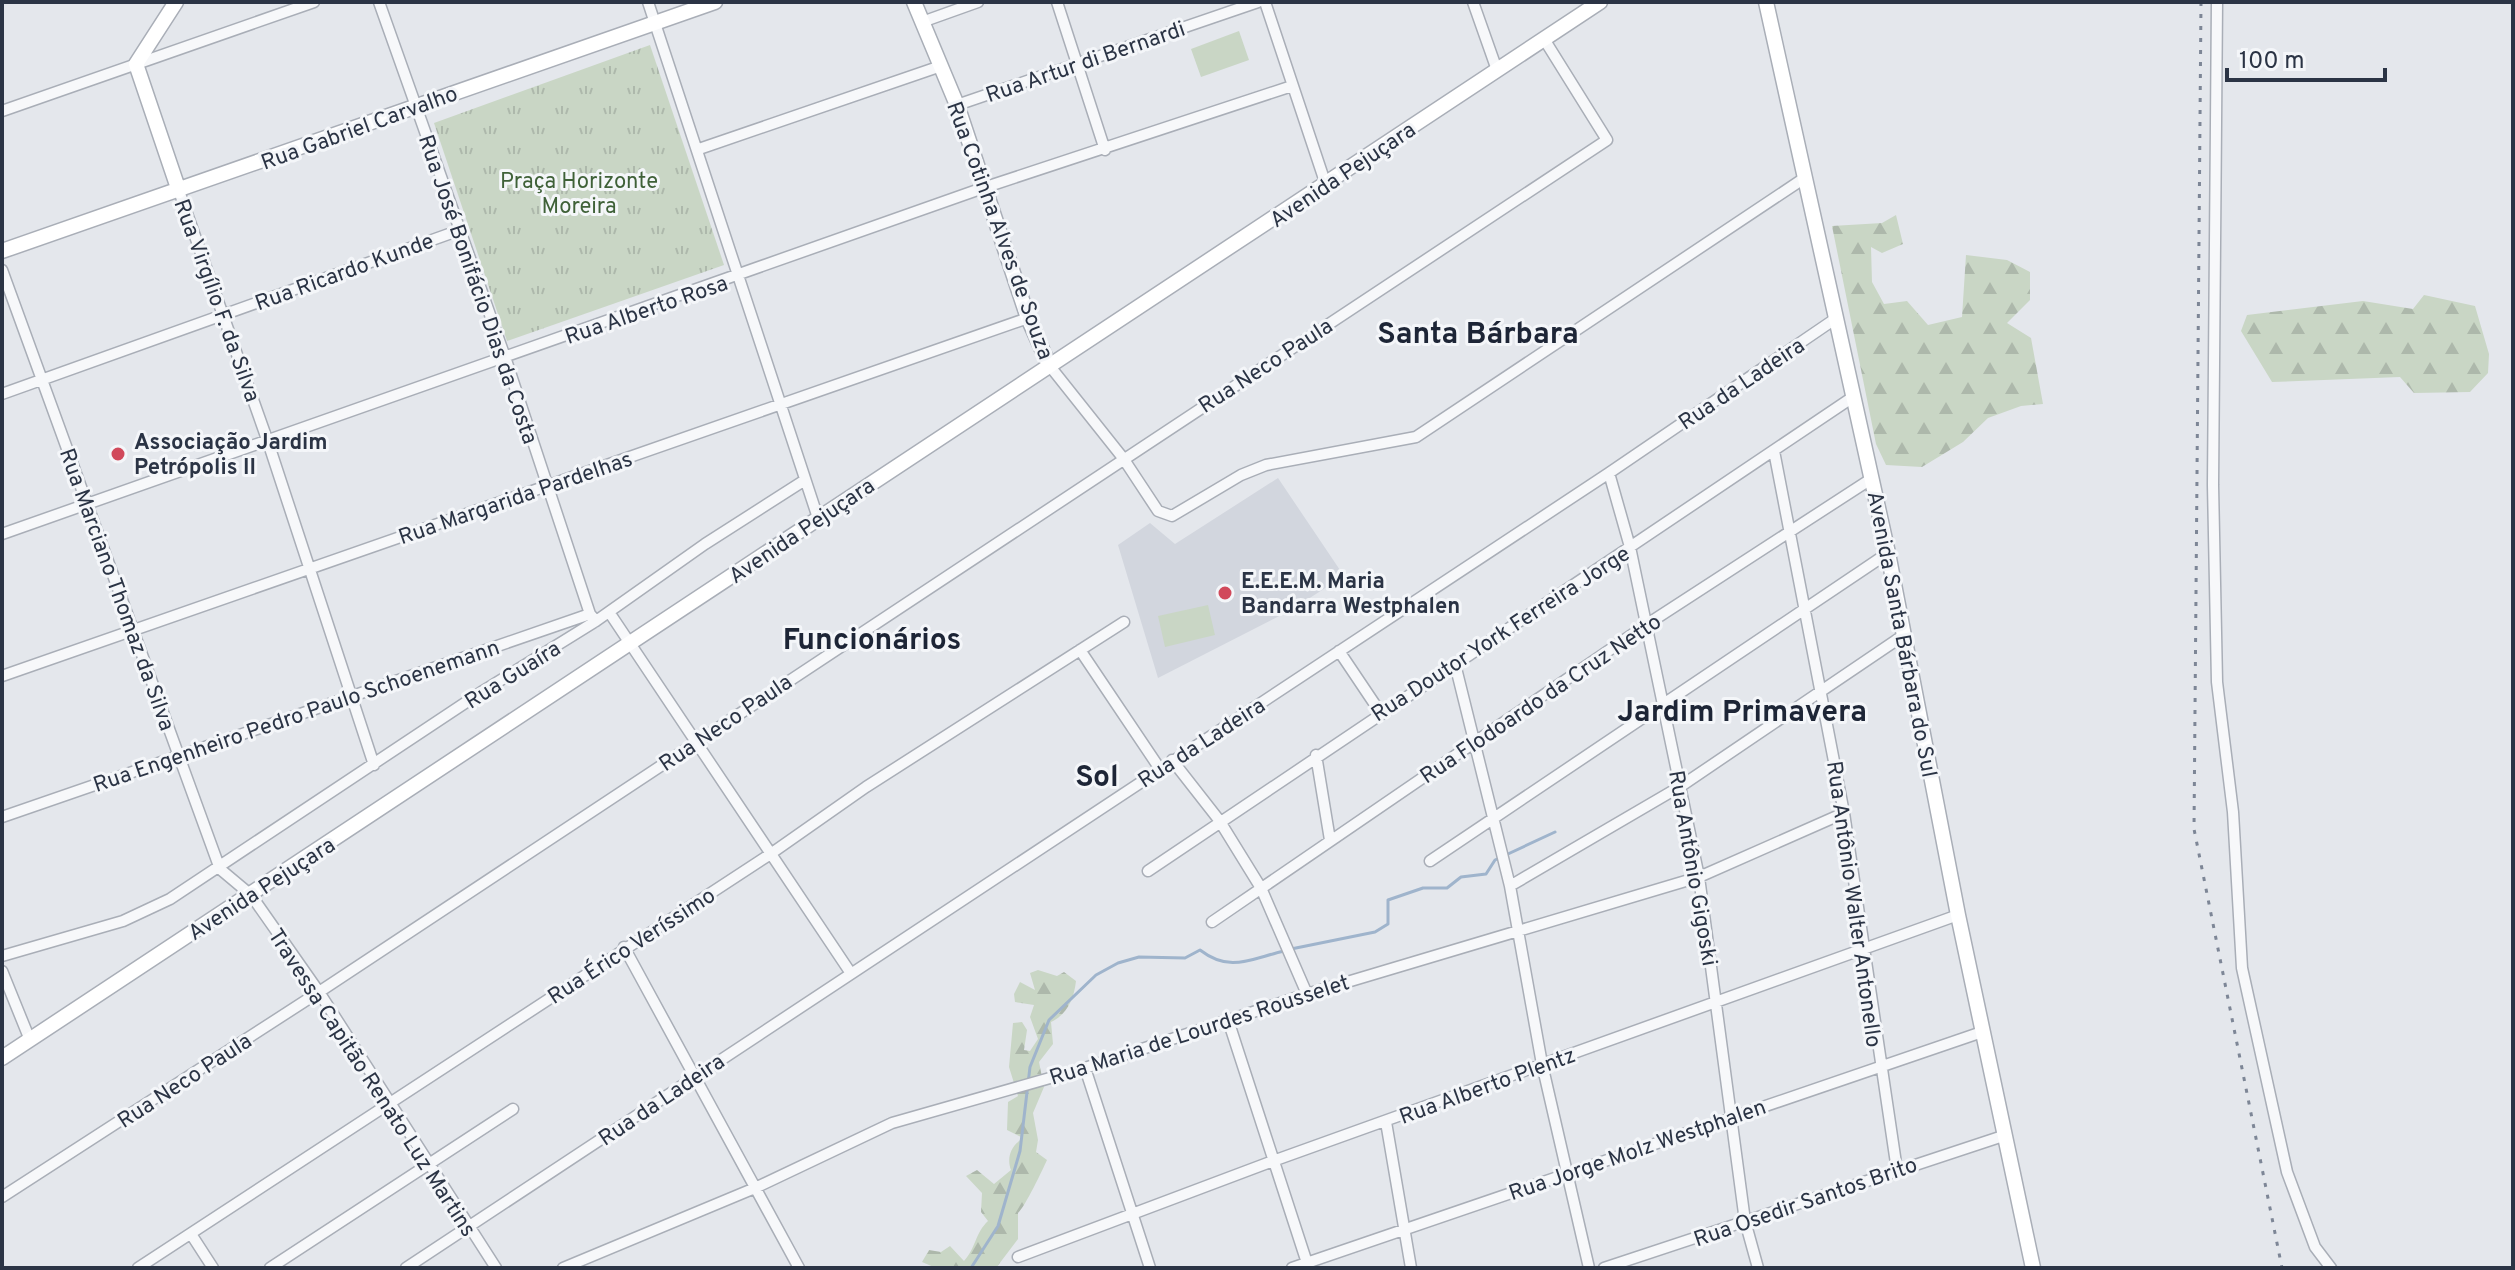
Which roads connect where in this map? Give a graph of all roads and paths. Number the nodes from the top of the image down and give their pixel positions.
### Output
1 (176, 2) edge
2 (314, 2) edge
3 (379, 2) edge
4 (648, 2) edge
5 (715, 2) edge
6 (914, 2) edge
7 (978, 2) edge
8 (1057, 2) edge
9 (1258, 2) edge
10 (1265, 2) edge
11 (1473, 2) edge
12 (1600, 2) edge
13 (1766, 2) edge
14 (2217, 2) edge
15 (922, 22) junction
16 (655, 23) junction
17 (1544, 39) junction
18 (1078, 63) junction
19 (136, 64) junction
20 (941, 66) junction
21 (1497, 70) junction
22 (1292, 86) junction
23 (957, 105) junction
24 (415, 107) junction
25 (2, 111) edge
26 (699, 149) junction
27 (1105, 150) junction
28 (1803, 179) junction
29 (1326, 185) junction
30 (983, 188) junction
31 (179, 191) junction
32 (460, 230) junction
33 (2, 251) edge
34 (2, 270) edge
35 (741, 276) junction
36 (223, 314) junction
37 (1028, 318) junction
38 (1835, 319) junction
39 (505, 357) junction
40 (1049, 365) junction
41 (41, 381) junction
42 (2, 394) edge
43 (1853, 397) junction
44 (780, 406) junction
45 (268, 442) junction
46 (1774, 451) junction
47 (1123, 458) junction
48 (1609, 473) junction
49 (1871, 479) junction
50 (805, 480) junction
51 (547, 485) junction
52 (88, 502) junction
53 (818, 518) junction
54 (1788, 532) junction
55 (2, 534) edge
56 (1630, 547) junction
57 (1888, 553) junction
58 (311, 568) junction
59 (1803, 611) junction
60 (609, 612) junction
61 (593, 618) junction
62 (1124, 622) dead end
63 (1646, 625) junction
64 (133, 628) junction
65 (1904, 635) junction
66 (630, 643) junction
67 (1080, 650) junction
68 (1339, 651) junction
69 (1455, 664) junction
70 (2, 676) edge
71 (1822, 690) junction
72 (350, 696) junction
73 (1662, 707) junction
74 (1380, 712) junction
75 (695, 742) junction
76 (1475, 743) junction
77 (1316, 755) junction
78 (179, 756) junction
79 (1172, 760) junction
80 (374, 765) junction
81 (1160, 769) junction
82 (1681, 786) junction
83 (1844, 813) junction
84 (2, 817) edge
85 (1219, 820) junction
86 (1492, 820) junction
87 (1330, 840) junction
88 (769, 855) junction
89 (1430, 861) dead end
90 (220, 869) junction
91 (1148, 871) dead end
92 (1699, 877) junction
93 (1510, 886) junction
94 (1261, 888) junction
95 (251, 895) junction
96 (1958, 915) junction
97 (1212, 922) dead end
98 (1516, 930) junction
99 (624, 947) junction
100 (1865, 947) junction
101 (2, 956) edge
102 (2, 971) edge
103 (850, 972) junction
104 (319, 992) junction
105 (1307, 994) junction
106 (1716, 1003) junction
107 (1228, 1020) junction
108 (1982, 1032) junction
109 (30, 1040) junction
110 (2, 1058) edge
111 (1542, 1064) junction
112 (1085, 1068) junction
113 (1879, 1068) junction
114 (695, 1077) junction
115 (391, 1105) junction
116 (513, 1109) dead end
117 (1732, 1117) junction
118 (1386, 1122) junction
119 (2006, 1135) junction
120 (1273, 1161) junction
121 (428, 1167) junction
122 (1897, 1170) junction
123 (1567, 1172) junction
124 (755, 1188) junction
125 (2, 1197) edge
126 (1133, 1215) junction
127 (1745, 1221) junction
128 (468, 1228) junction
129 (1404, 1228) junction
130 (191, 1234) junction
131 (1018, 1257) dead end
132 (1308, 1266) edge
133 (138, 1268) edge
134 (213, 1268) edge
135 (270, 1268) edge
136 (406, 1268) edge
137 (496, 1268) edge
138 (563, 1268) edge
139 (799, 1268) edge
140 (1150, 1268) edge
141 (1292, 1268) edge
142 (1411, 1268) edge
143 (1589, 1268) edge
144 (1604, 1268) edge
145 (1758, 1268) edge
146 (2033, 1268) edge
147 (2331, 1268) edge

1 - 19 street
2 - 19 street
3 - 24 street, Rua José Bonifácio Dias da Costa
4 - 16 street
5 - 16 street, Rua Gabriel Carvalho
6 - 15 street, Rua Cotinha Alves de Souza
7 - 15 street
8 - 18 street
9 - 18 street, Rua Artur di Bernardi
10 - 22 street
11 - 21 street
12 - 17 street, Avenida Pejuçara
13 - 28 street, Avenida Santa Bárbara do Sul
14 - 147 street
15 - 20 street, Rua Cotinha Alves de Souza
16 - 24 street, Rua Gabriel Carvalho
16 - 26 street
17 - 21 street, Avenida Pejuçara
17 - 47 street, Rua Neco Paula
18 - 23 street, Rua Artur di Bernardi
18 - 27 street
19 - 25 street
19 - 31 street, Rua Virgílio F. da Silva
20 - 23 street, Rua Cotinha Alves de Souza
20 - 26 street
21 - 29 street, Avenida Pejuçara
22 - 27 street, Rua Alberto Rosa
22 - 29 street
23 - 30 street, Rua Cotinha Alves de Souza
24 - 31 street, Rua Gabriel Carvalho
24 - 32 street, Rua José Bonifácio Dias da Costa
26 - 35 street
27 - 30 street, Rua Alberto Rosa
28 - 38 street, Avenida Santa Bárbara do Sul
28 - 47 street, Rua Cotinha Alves de Souza
29 - 40 street, Avenida Pejuçara
30 - 35 street, Rua Alberto Rosa
30 - 37 street, Rua Cotinha Alves de Souza
31 - 33 street, Rua Gabriel Carvalho
31 - 36 street, Rua Virgílio F. da Silva
32 - 36 street, Rua Ricardo Kunde
32 - 39 street, Rua José Bonifácio Dias da Costa
34 - 41 street, Rua Marciano Thomaz da Silva
35 - 39 street, Rua Alberto Rosa
35 - 44 street
36 - 41 street, Rua Ricardo Kunde
36 - 45 street, Rua Virgílio F. da Silva
37 - 40 street, Rua Cotinha Alves de Souza
37 - 44 street, Rua Margarida Pardelhas
38 - 43 street, Avenida Santa Bárbara do Sul
38 - 48 street, Rua da Ladeira
39 - 45 street, Rua Alberto Rosa
39 - 51 street, Rua José Bonifácio Dias da Costa
40 - 47 street, Rua Cotinha Alves de Souza
40 - 53 street, Avenida Pejuçara
41 - 42 street, Rua Ricardo Kunde
41 - 52 street, Rua Marciano Thomaz da Silva
43 - 46 street, Rua Doutor York Ferreira Jorge
43 - 49 street, Avenida Santa Bárbara do Sul
44 - 50 street
44 - 51 street, Rua Margarida Pardelhas
45 - 52 street, Rua Alberto Rosa
45 - 58 street, Rua Virgílio F. da Silva
46 - 54 street, Rua Antônio Walter Antonello
46 - 56 street, Rua Doutor York Ferreira Jorge
47 - 75 street, Rua Neco Paula
48 - 56 street, Rua Antônio Gigoski
48 - 68 street, Rua da Ladeira
49 - 54 street, Rua Flodoardo da Cruz Netto
49 - 57 street, Avenida Santa Bárbara do Sul
50 - 53 street
50 - 60 street, Rua Guaíra
51 - 58 street, Rua Margarida Pardelhas
51 - 61 street, Rua José Bonifácio Dias da Costa
52 - 55 street, Rua Alberto Rosa
52 - 64 street, Rua Marciano Thomaz da Silva
53 - 66 street, Avenida Pejuçara
54 - 59 street, Rua Antônio Walter Antonello
54 - 63 street, Rua Flodoardo da Cruz Netto
56 - 63 street, Rua Antônio Gigoski
56 - 69 street, Rua Doutor York Ferreira Jorge
57 - 59 street
57 - 65 street, Avenida Santa Bárbara do Sul
58 - 64 street, Rua Margarida Pardelhas
58 - 72 street, Rua Virgílio F. da Silva
59 - 71 street, Rua Antônio Walter Antonello
59 - 73 street
60 - 61 street, Rua Guaíra
60 - 66 street
61 - 72 street, Rua Engenheiro Pedro Paulo Schoenemann
61 - 80 street, Rua Guaíra
62 - 67 street, Rua Érico Veríssimo
63 - 73 street, Rua Antônio Gigoski
63 - 76 street, Rua Flodoardo da Cruz Netto
64 - 70 street, Rua Margarida Pardelhas
64 - 78 street, Rua Marciano Thomaz da Silva
65 - 71 street
65 - 96 street, Avenida Santa Bárbara do Sul
66 - 75 street
66 - 95 street, Avenida Pejuçara
67 - 81 street
67 - 88 street, Rua Érico Veríssimo
68 - 74 street
68 - 79 street, Rua da Ladeira
69 - 74 street, Rua Doutor York Ferreira Jorge
69 - 76 street
71 - 82 street
71 - 83 street, Rua Antônio Walter Antonello
72 - 78 street, Rua Engenheiro Pedro Paulo Schoenemann
72 - 80 street, Rua Virgílio F. da Silva
73 - 82 street, Rua Antônio Gigoski
73 - 86 street
74 - 77 street, Rua Doutor York Ferreira Jorge
75 - 88 street
75 - 104 street, Rua Neco Paula
76 - 86 street
76 - 87 street, Rua Flodoardo da Cruz Netto
77 - 85 street, Rua Doutor York Ferreira Jorge
77 - 87 street
78 - 84 street, Rua Engenheiro Pedro Paulo Schoenemann
78 - 90 street, Rua Marciano Thomaz da Silva
79 - 81 street, Rua da Ladeira
79 - 85 street
80 - 90 street, Rua Guaíra
81 - 103 street, Rua da Ladeira
82 - 92 street, Rua Antônio Gigoski
82 - 93 street
83 - 92 street, Rua Maria de Lourdes Rousselet
83 - 100 street, Rua Antônio Walter Antonello
85 - 91 street, Rua Doutor York Ferreira Jorge
85 - 94 street
86 - 89 street
86 - 93 street
87 - 94 street, Rua Flodoardo da Cruz Netto
88 - 99 street, Rua Érico Veríssimo
88 - 103 street
90 - 95 street
90 - 101 street, Rua Guaíra
92 - 98 street, Rua Maria de Lourdes Rousselet
92 - 106 street, Rua Antônio Gigoski
93 - 98 street
94 - 97 street, Rua Flodoardo da Cruz Netto
94 - 105 street
95 - 104 street, Travessa Capitão Renato Luz Martins
95 - 109 street, Avenida Pejuçara
96 - 100 street, Rua Alberto Plentz
96 - 108 street, Avenida Santa Bárbara do Sul
98 - 105 street, Rua Maria de Lourdes Rousselet
98 - 111 street
99 - 114 street
99 - 115 street, Rua Érico Veríssimo
100 - 106 street, Rua Alberto Plentz
100 - 113 street, Rua Antônio Walter Antonello
102 - 109 street
103 - 114 street, Rua da Ladeira
104 - 115 street, Travessa Capitão Renato Luz Martins
104 - 125 street, Rua Neco Paula
105 - 107 street, Rua Maria de Lourdes Rousselet
106 - 111 street, Rua Alberto Plentz
106 - 117 street, Rua Antônio Gigoski
107 - 112 street, Rua Maria de Lourdes Rousselet
107 - 120 street
108 - 113 street, Rua Jorge Molz Westphalen
108 - 119 street, Avenida Santa Bárbara do Sul
109 - 110 street, Avenida Pejuçara
111 - 118 street, Rua Alberto Plentz
111 - 123 street
112 - 124 street, Rua Maria de Lourdes Rousselet
112 - 126 street
113 - 117 street, Rua Jorge Molz Westphalen
113 - 122 street, Rua Antônio Walter Antonello
114 - 124 street
114 - 128 street, Rua da Ladeira
115 - 121 street, Travessa Capitão Renato Luz Martins
115 - 130 street, Rua Érico Veríssimo
116 - 121 street
117 - 123 street, Rua Jorge Molz Westphalen
117 - 127 street, Rua Antônio Gigoski
118 - 120 street, Rua Alberto Plentz
118 - 129 street
119 - 122 street, Rua Osedir Santos Brito
119 - 146 street, Avenida Santa Bárbara do Sul
120 - 126 street, Rua Alberto Plentz
120 - 132 street
121 - 128 street, Travessa Capitão Renato Luz Martins
121 - 135 street
122 - 127 street, Rua Osedir Santos Brito
123 - 129 street, Rua Jorge Molz Westphalen
123 - 143 street
124 - 138 street, Rua Maria de Lourdes Rousselet
124 - 139 street
126 - 131 street, Rua Alberto Plentz
126 - 140 street
127 - 144 street, Rua Osedir Santos Brito
127 - 145 street, Rua Antônio Gigoski
128 - 136 street, Rua da Ladeira
128 - 137 street, Travessa Capitão Renato Luz Martins
129 - 132 street, Rua Jorge Molz Westphalen
129 - 142 street
130 - 133 street, Rua Érico Veríssimo
130 - 134 street
132 - 141 street, Rua Jorge Molz Westphalen

